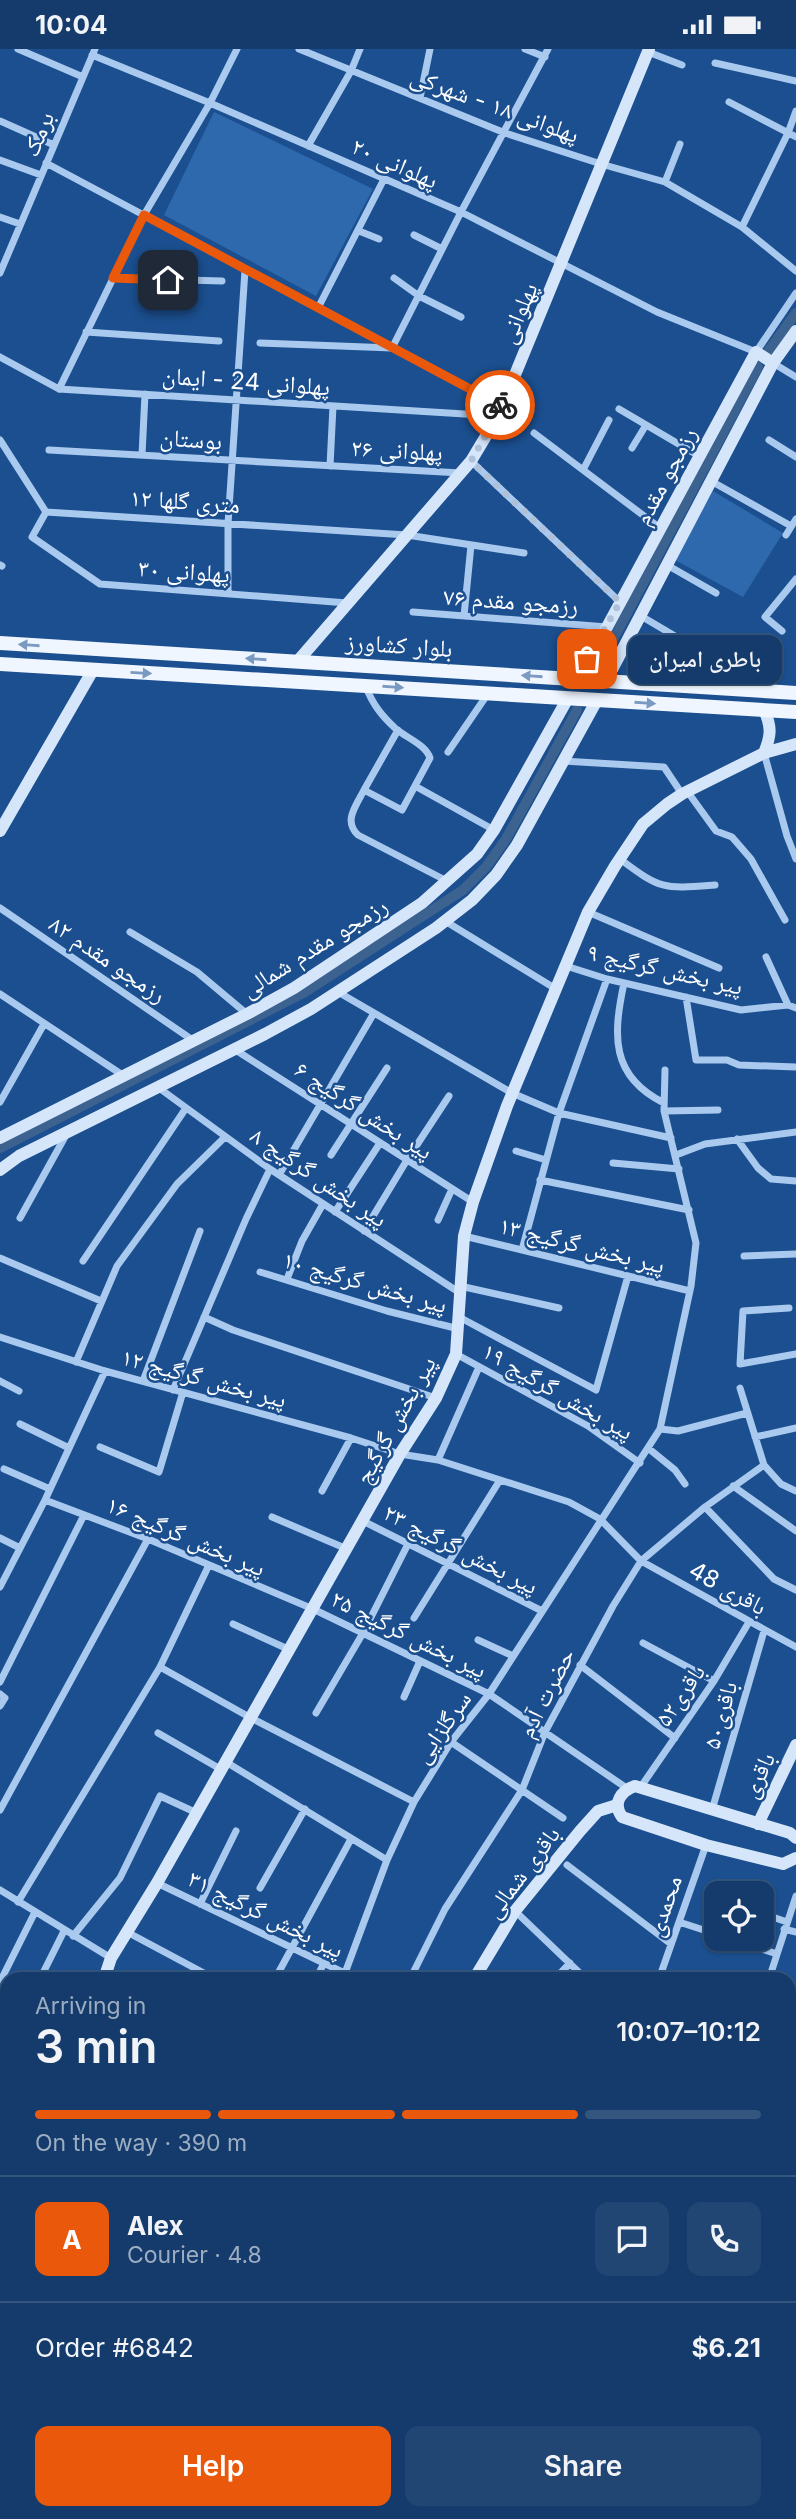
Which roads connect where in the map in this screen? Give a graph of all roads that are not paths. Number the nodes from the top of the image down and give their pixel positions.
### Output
1 (18, 49) edge
2 (237, 49) edge
3 (299, 49) edge
4 (360, 49) edge
5 (430, 49) edge
6 (525, 49) edge
7 (548, 49) edge
8 (648, 50) edge
9 (310, 51) edge
10 (93, 52) edge
11 (544, 57) junction
12 (715, 63) dead end
13 (682, 65) dead end
14 (351, 71) junction
15 (83, 76) junction
16 (796, 81) edge
17 (420, 99) junction
18 (730, 102) dead end
19 (210, 103) junction
20 (796, 111) edge
21 (0, 121) edge
22 (505, 133) junction
23 (792, 135) edge
24 (680, 144) dead end
25 (54, 145) junction
26 (308, 146) junction
27 (0, 160) edge
28 (46, 163) junction
29 (601, 164) junction
30 (41, 175) junction
31 (384, 179) junction
32 (665, 182) junction
33 (461, 212) junction
34 (144, 215) junction
35 (0, 218) edge
36 (20, 225) junction
37 (742, 227) junction
38 (359, 231) junction
39 (414, 235) dead end
40 (379, 239) dead end
41 (442, 249) junction
42 (561, 265) junction
43 (245, 269) junction
44 (796, 271) edge
45 (0, 272) edge
46 (113, 278) junction
47 (394, 278) dead end
48 (222, 281) dead end
49 (796, 293) edge
50 (419, 296) junction
51 (318, 308) junction
52 (461, 317) dead end
53 (796, 331) edge
54 (86, 332) junction
55 (219, 341) dead end
56 (260, 343) dead end
57 (393, 348) junction
58 (756, 352) junction
59 (0, 357) edge
60 (773, 363) junction
61 (796, 377) edge
62 (59, 389) junction
63 (145, 394) junction
64 (237, 398) junction
65 (333, 406) junction
66 (619, 409) dead end
67 (500, 411) junction
68 (610, 420) dead end
69 (646, 425) junction
70 (534, 433) dead end
71 (769, 440) dead end
72 (2, 446) edge
73 (632, 448) dead end
74 (49, 450) dead end
75 (142, 455) junction
76 (699, 456) junction
77 (796, 457) edge
78 (232, 461) junction
79 (471, 461) junction
80 (330, 466) junction
81 (583, 470) junction
82 (461, 473) junction
83 (711, 481) junction
84 (46, 512) junction
85 (794, 522) edge
86 (228, 524) junction
87 (660, 528) junction
88 (407, 535) junction
89 (786, 535) dead end
90 (471, 545) junction
91 (524, 553) dead end
92 (667, 565) junction
93 (796, 579) edge
94 (228, 593) junction
95 (716, 593) dead end
96 (620, 602) junction
97 (347, 603) junction
98 (412, 613) dead end
99 (464, 616) junction
100 (641, 616) junction
101 (607, 627) junction
102 (782, 631) dead end
103 (0, 643) edge
104 (690, 645) dead end
105 (297, 661) junction
106 (0, 664) edge
107 (93, 670) junction
108 (490, 674) junction
109 (570, 679) junction
110 (607, 681) junction
111 (366, 685) junction
112 (488, 693) junction
113 (796, 693) edge
114 (568, 698) junction
115 (597, 700) junction
116 (765, 711) junction
117 (796, 712) edge
118 (398, 730) junction
119 (796, 744) edge
120 (447, 752) dead end
121 (764, 753) junction
122 (563, 761) junction
123 (415, 786) junction
124 (364, 790) junction
125 (685, 792) junction
126 (494, 830) junction
127 (0, 831) edge
128 (796, 834) edge
129 (787, 836) junction
130 (620, 859) junction
131 (796, 859) edge
132 (447, 882) junction
133 (715, 885) dead end
134 (0, 908) edge
135 (588, 912) junction
136 (785, 920) dead end
137 (445, 921) junction
138 (130, 932) dead end
139 (766, 957) dead end
140 (566, 966) junction
141 (719, 968) dead end
142 (607, 979) junction
143 (624, 983) junction
144 (556, 989) junction
145 (338, 992) junction
146 (0, 994) edge
147 (686, 997) junction
148 (792, 1006) edge
149 (374, 1013) junction
150 (247, 1014) junction
151 (44, 1024) junction
152 (194, 1041) junction
153 (234, 1049) junction
154 (796, 1067) edge
155 (387, 1068) dead end
156 (665, 1070) dead end
157 (124, 1076) junction
158 (159, 1088) junction
159 (512, 1093) junction
160 (449, 1096) dead end
161 (1, 1099) edge
162 (320, 1106) junction
163 (664, 1107) junction
164 (186, 1108) junction
165 (718, 1110) dead end
166 (559, 1113) junction
167 (349, 1124) junction
168 (68, 1132) junction
169 (796, 1132) edge
170 (225, 1137) junction
171 (0, 1138) edge
172 (671, 1138) junction
173 (737, 1139) junction
174 (380, 1143) junction
175 (516, 1151) dead end
176 (331, 1155) dead end
177 (676, 1155) junction
178 (407, 1160) junction
179 (546, 1160) junction
180 (612, 1163) dead end
181 (270, 1169) junction
182 (679, 1169) junction
183 (0, 1170) edge
184 (279, 1175) junction
185 (540, 1179) junction
186 (796, 1181) edge
187 (452, 1189) junction
188 (473, 1202) junction
189 (323, 1204) junction
190 (690, 1210) junction
191 (335, 1212) junction
192 (20, 1218) dead end
193 (438, 1220) dead end
194 (200, 1231) dead end
195 (365, 1231) junction
196 (464, 1236) junction
197 (522, 1250) junction
198 (796, 1254) edge
199 (744, 1256) dead end
200 (0, 1258) edge
201 (83, 1261) dead end
202 (260, 1272) dead end
203 (628, 1276) junction
204 (286, 1279) junction
205 (460, 1289) junction
206 (690, 1291) junction
207 (101, 1301) junction
208 (559, 1308) dead end
209 (789, 1308) dead end
210 (204, 1317) junction
211 (460, 1323) junction
212 (1, 1339) edge
213 (456, 1354) junction
214 (796, 1354) edge
215 (76, 1362) junction
216 (479, 1367) junction
217 (104, 1371) junction
218 (0, 1381) edge
219 (143, 1381) junction
220 (740, 1388) dead end
221 (173, 1390) junction
222 (19, 1391) dead end
223 (183, 1392) junction
224 (436, 1398) junction
225 (747, 1413) junction
226 (20, 1424) dead end
227 (796, 1428) edge
228 (660, 1429) junction
229 (755, 1437) junction
230 (351, 1438) junction
231 (100, 1447) dead end
232 (69, 1448) junction
233 (648, 1448) junction
234 (400, 1454) junction
235 (438, 1460) junction
236 (640, 1463) junction
237 (764, 1465) junction
238 (4, 1469) dead end
239 (500, 1480) junction
240 (685, 1484) dead end
241 (733, 1486) junction
242 (50, 1489) junction
243 (322, 1491) dead end
244 (796, 1491) edge
245 (45, 1500) junction
246 (705, 1507) junction
247 (84, 1515) junction
248 (272, 1517) dead end
249 (600, 1519) junction
250 (363, 1521) junction
251 (796, 1531) edge
252 (0, 1538) edge
253 (148, 1539) junction
254 (408, 1544) junction
255 (20, 1548) junction
256 (347, 1549) junction
257 (641, 1561) junction
258 (448, 1564) junction
259 (208, 1567) junction
260 (0, 1587) edge
261 (796, 1590) edge
262 (313, 1609) junction
263 (542, 1611) junction
264 (414, 1618) dead end
265 (749, 1622) junction
266 (233, 1624) dead end
267 (764, 1631) junction
268 (363, 1633) junction
269 (478, 1640) dead end
270 (643, 1643) dead end
271 (796, 1647) edge
272 (290, 1650) junction
273 (513, 1656) junction
274 (420, 1661) junction
275 (580, 1665) junction
276 (160, 1667) junction
277 (714, 1681) junction
278 (0, 1682) edge
279 (0, 1694) edge
280 (489, 1694) junction
281 (404, 1697) dead end
282 (0, 1706) edge
283 (316, 1713) dead end
284 (251, 1718) junction
285 (545, 1732) junction
286 (158, 1733) dead end
287 (675, 1738) junction
288 (452, 1742) junction
289 (796, 1745) edge
290 (792, 1764) edge
291 (224, 1766) junction
292 (634, 1788) junction
293 (522, 1790) junction
294 (414, 1803) junction
295 (617, 1805) junction
296 (305, 1809) junction
297 (0, 1810) edge
298 (712, 1810) junction
299 (197, 1813) junction
300 (563, 1818) dead end
301 (758, 1824) junction
302 (236, 1831) dead end
303 (796, 1838) edge
304 (351, 1839) junction
305 (706, 1845) junction
306 (796, 1858) edge
307 (387, 1860) junction
308 (567, 1865) dead end
309 (790, 1865) edge
310 (157, 1883) junction
311 (260, 1888) dead end
312 (0, 1891) edge
313 (796, 1896) edge
314 (18, 1902) junction
315 (200, 1903) junction
316 (34, 1912) junction
317 (515, 1912) junction
318 (774, 1919) edge
319 (679, 1922) junction
320 (786, 1925) junction
321 (704, 1930) edge
322 (64, 1931) junction
323 (127, 1932) junction
324 (796, 1932) edge
325 (73, 1936) junction
326 (671, 1944) junction
327 (292, 1948) junction
328 (767, 1951) edge
329 (776, 1954) junction
330 (111, 1958) junction
331 (324, 1963) junction
332 (570, 1963) junction
333 (5, 1972) edge
334 (44, 1972) edge
335 (106, 1972) edge
336 (202, 1972) edge
337 (279, 1972) edge
338 (320, 1972) edge
339 (343, 1972) edge
340 (345, 1972) edge
341 (413, 1972) edge
342 (478, 1972) edge
343 (562, 1972) edge
344 (579, 1972) edge
345 (661, 1972) edge
346 (771, 1972) edge

1 - 15 street
2 - 19 street
3 - 9 street, پهلوانی ۱۸ - شهرکی
4 - 14 street
5 - 17 street
6 - 11 street
7 - 11 street
8 - 13 street
8 - 29 street, پهلوانی
9 - 14 street, پهلوانی ۱۸ - شهرکی
10 - 15 street, برمک
10 - 19 street, پهلوانی ۲۰
11 - 22 street
12 - 16 street
14 - 17 street, پهلوانی ۱۸ - شهرکی
14 - 26 street
15 - 25 street, برمک
17 - 22 street, پهلوانی ۱۸ - شهرکی
18 - 23 street
19 - 26 street, پهلوانی ۲۰
19 - 34 street
20 - 23 street
21 - 25 street
22 - 29 street, پهلوانی ۱۸ - شهرکی
22 - 33 street
23 - 37 street
24 - 32 street
25 - 28 street, برمک
26 - 31 street, پهلوانی ۲۰
27 - 30 street
28 - 30 street, برمک
28 - 34 street
29 - 32 street, پهلوانی ۱۸ - شهرکی
29 - 42 street, پهلوانی
30 - 36 street, برمک
31 - 33 street, پهلوانی ۲۰
31 - 38 street
32 - 37 street, پهلوانی ۱۸ - شهرکی
33 - 41 street
33 - 42 street, پهلوانی ۲۰
34 - 43 street
34 - 46 street
35 - 36 street
36 - 45 street, برمک
37 - 44 street, پهلوانی ۱۸ - شهرکی
38 - 40 street
38 - 51 street
39 - 41 street
41 - 50 street
42 - 58 street, پهلوانی ۲۰
42 - 67 street, پهلوانی
43 - 51 street
43 - 64 street
46 - 48 street
46 - 54 street
47 - 50 street
49 - 58 street, رزمجو مقدم
50 - 52 street
50 - 57 street
51 - 57 street
53 - 60 street, رزمجو مقدم
54 - 55 street
54 - 62 street
56 - 57 street
57 - 67 street
58 - 60 street
58 - 76 street, رزمجو مقدم
59 - 62 street, پهلوانی 24 - ایمان
60 - 61 street
60 - 83 street, رزمجو مقدم
62 - 63 street, پهلوانی 24 - ایمان
63 - 64 street, پهلوانی 24 - ایمان
63 - 75 street
64 - 65 street, پهلوانی 24 - ایمان
64 - 78 street
65 - 67 street, پهلوانی 24 - ایمان
65 - 80 street
66 - 69 street
67 - 79 street, پهلوانی
68 - 81 street
69 - 73 street
69 - 76 street
70 - 81 street
71 - 77 street
72 - 84 street
74 - 75 street, بوستان
75 - 78 street, بوستان
76 - 87 street, رزمجو مقدم
78 - 80 street, بوستان
78 - 86 street
79 - 82 street, پهلوانی
79 - 96 street
80 - 82 street, پهلوانی ۲۶
81 - 87 street
82 - 88 street, پهلوانی
83 - 85 street
83 - 92 street, رزمجو مقدم
84 - 86 street, ۱۲ متری گلها
84 - 94 street, پهلوانی ۳۰
85 - 89 street
86 - 88 street, ۱۲ متری گلها
86 - 94 street
87 - 96 street, رزمجو مقدم
88 - 90 street, ۱۲ متری گلها
88 - 97 street, پهلوانی
90 - 91 street, ۱۲ متری گلها
90 - 99 street
92 - 95 street
92 - 100 street, رزمجو مقدم
93 - 102 street
94 - 97 street, پهلوانی ۳۰
96 - 101 street, رزمجو مقدم
97 - 105 street, پهلوانی
98 - 99 street, رزمجو مقدم ۷۶
99 - 101 street, رزمجو مقدم ۷۶
100 - 104 street
100 - 110 street, رزمجو مقدم
101 - 109 street, رزمجو مقدم
105 -> 103 main road, بلوار کشاورز
105 - 108 main road, بلوار کشاورز
106 - 107 main road, بلوار کشاورز
107 -> 111 main road, بلوار کشاورز
107 - 127 street
109 -> 108 main road, بلوار کشاورز
108 - 112 main road
109 - 110 main road, بلوار کشاورز
110 - 113 main road, بلوار کشاورز
111 -> 112 main road, بلوار کشاورز
111 - 118 street
112 - 114 main road, بلوار کشاورز
112 - 120 street
114 - 115 main road, بلوار کشاورز
114 - 126 street, رزمجو مقدم شمالی
115 -> 116 main road, بلوار کشاورز
115 - 122 street
116 - 117 main road, بلوار کشاورز
116 - 121 street
118 - 123 street
118 - 124 street
119 - 121 street, پیر بخش گرگیج
121 - 125 street, پیر بخش گرگیج
121 - 129 street
122 - 125 street
122 - 137 street
123 - 124 street
123 - 126 street
124 - 132 street
125 - 130 street, پیر بخش گرگیج
125 - 136 street
126 - 132 street, رزمجو مقدم شمالی
128 - 129 street
129 - 131 street
130 - 133 street
130 - 135 street, پیر بخش گرگیج
132 - 150 street, رزمجو مقدم شمالی
134 - 152 street, رزمجو مقدم ۸۲
135 - 140 street, پیر بخش گرگیج
135 - 141 street
137 - 144 street
137 - 145 street
138 - 150 street
139 - 148 street
140 - 142 street, پیر بخش گرگیج ۹
140 - 144 street, پیر بخش گرگیج
142 - 143 street, پیر بخش گرگیج ۹
142 - 166 street
143 - 147 street, پیر بخش گرگیج ۹
143 - 163 street
144 - 159 street, پیر بخش گرگیج
145 - 149 street
145 - 153 street
146 - 151 street
147 - 148 street, پیر بخش گرگیج ۹
147 - 154 street
149 - 159 street
149 - 162 street
150 - 152 street, رزمجو مقدم شمالی
151 - 157 street
151 - 161 street
152 - 157 street, رزمجو مقدم شمالی
153 - 158 street
153 - 162 street, پیر بخش گرگیج ۶
155 - 167 street
156 - 163 street
157 - 171 street, رزمجو مقدم شمالی
158 - 164 street, پیر بخش گرگیج ۸
158 - 168 street
159 - 166 street
159 - 188 street, پیر بخش گرگیج
160 - 178 street
162 - 167 street, پیر بخش گرگیج ۶
162 - 184 street
163 - 165 street
163 - 172 street
164 - 170 street, پیر بخش گرگیج ۸
164 - 201 street
166 - 172 street
166 - 179 street
167 - 174 street, پیر بخش گرگیج ۶
167 - 176 street
168 - 183 street
168 - 192 street
169 - 173 street
170 - 181 street, پیر بخش گرگیج ۸
170 - 207 street
172 - 177 street
173 - 177 street
173 - 186 street
174 - 178 street, پیر بخش گرگیج ۶
174 - 191 street
175 - 179 street
177 - 182 street
178 - 187 street, پیر بخش گرگیج ۶
178 - 195 street
179 - 185 street
180 - 182 street
181 - 184 street, پیر بخش گرگیج ۸
181 - 210 street
182 - 190 street
184 - 189 street, پیر بخش گرگیج ۸
185 - 190 street
185 - 197 street
187 - 188 street, پیر بخش گرگیج ۶
187 - 193 street
188 - 196 street, پیر بخش گرگیج
189 - 191 street, پیر بخش گرگیج ۸
189 - 204 street
190 - 206 street
191 - 195 street, پیر بخش گرگیج ۸
194 - 219 street
195 - 205 street, پیر بخش گرگیج ۸
196 - 197 street, پیر بخش گرگیج ۱۳
196 - 205 street, پیر بخش گرگیج
197 - 203 street, پیر بخش گرگیج ۱۳
198 - 199 street
200 - 207 street
202 - 204 street, پیر بخش گرگیج ۱۰
203 - 206 street, پیر بخش گرگیج ۱۳
203 - 211 street, پیر بخش گرگیج ۱۰
204 - 211 street, پیر بخش گرگیج ۱۰
205 - 208 street
205 - 211 street, پیر بخش گرگیج
206 - 228 street
207 - 215 street
209 - 214 street
210 - 221 street
210 - 224 street, پیر بخش گرگیج ۱۲
211 - 213 street, پیر بخش گرگیج
212 - 215 street, پیر بخش گرگیج ۱۲
213 - 216 street, پیر بخش گرگیج ۱۹
213 - 224 street, پیر بخش گرگیج
215 - 217 street, پیر بخش گرگیج ۱۲
216 - 235 street
216 - 236 street, پیر بخش گرگیج ۱۹
217 - 219 street, پیر بخش گرگیج ۱۲
217 - 232 street
218 - 222 street
219 - 221 street, پیر بخش گرگیج ۱۲
220 - 225 street
221 - 223 street, پیر بخش گرگیج ۱۲
223 - 230 street, پیر بخش گرگیج ۱۲
223 - 231 street
224 - 234 street, پیر بخش گرگیج
225 - 228 street
225 - 229 street
226 - 232 street
227 - 229 street
228 - 233 street, سرگلزایی
229 - 237 street
230 - 234 street, پیر بخش گرگیج ۱۲
230 - 243 street
232 - 242 street
233 - 236 street, سرگلزایی
233 - 240 street
234 - 235 street, پیر بخش گرگیج ۱۲
234 - 250 street, پیر بخش گرگیج
235 - 239 street, پیر بخش گرگیج ۱۲
236 - 249 street, سرگلزایی
237 - 241 street, حضرت آدم
237 - 244 street
238 - 242 street
239 - 249 street, باقری 48
239 - 258 street
241 - 246 street, حضرت آدم
241 - 251 street
242 - 245 street
245 - 247 street, پیر بخش گرگیج ۱۶
245 - 255 street
246 - 257 street, حضرت آدم
246 - 261 street
247 - 253 street, پیر بخش گرگیج ۱۶
247 - 278 street
248 - 256 street
249 - 257 street, باقری 48
249 - 263 street, سرگلزایی
250 - 254 street, پیر بخش گرگیج ۲۳
250 - 256 street, پیر بخش گرگیج
252 - 255 street
253 - 259 street, پیر بخش گرگیج ۱۶
253 - 297 street
254 - 258 street, پیر بخش گرگیج ۲۳
254 - 268 street
255 - 260 street
256 - 262 street, پیر بخش گرگیج
257 - 265 street, باقری 48
257 - 275 street, حضرت آدم
258 - 263 street, پیر بخش گرگیج ۲۳
258 - 264 street
259 - 262 street, پیر بخش گرگیج ۱۶
259 - 276 street
262 - 268 street, پیر بخش گرگیج ۲۵
262 - 272 street, پیر بخش گرگیج
263 - 273 street, سرگلزایی
265 - 267 street, باقری 48
265 - 277 street, باقری۵۲
266 - 272 street
267 - 271 street, باقری 48
267 - 298 street, باقری۵۰
268 - 274 street, پیر بخش گرگیج ۲۵
268 - 283 street
269 - 273 street
270 - 277 street
272 - 284 street, پیر بخش گرگیج
273 - 280 street, سرگلزایی
274 - 280 street, پیر بخش گرگیج ۲۵
274 - 281 street
275 - 285 street, حضرت آدم
275 - 287 street
276 - 284 street
276 - 314 street
277 - 287 street, باقری۵۲
279 - 282 street
280 - 285 street, پیر بخش گرگیج ۲۵
280 - 288 street, سرگلزایی
284 - 291 street, پیر بخش گرگیج
284 - 294 street
285 - 292 street, پیر بخش گرگیج ۲۵
285 - 293 street, حضرت آدم
286 - 291 street
287 - 292 street, باقری۵۲
288 - 293 street
288 - 294 street, سرگلزایی
289 - 290 street, باقری
290 - 301 street, باقری
291 - 296 street
291 - 299 street, پیر بخش گرگیج
292 - 295 street
292 - 298 street
293 - 300 street
293 - 341 street, حضرت آدم
294 - 307 street, سرگلزایی
295 - 305 street
295 - 317 street, باقری شمالی
296 - 304 street
296 - 311 street
298 - 301 street
299 - 310 street, پیر بخش گرگیج
299 - 325 street
301 - 303 street
302 - 315 street
304 - 307 street
304 - 327 street
305 - 309 street
305 - 319 street, محمدی
306 - 309 street
307 - 340 street, سرگلزایی
308 - 326 street
310 - 315 street, پیر بخش گرگیج ۳۱
310 - 323 street, پیر بخش گرگیج
312 - 314 street
313 - 320 street
314 - 316 street
315 - 327 street, پیر بخش گرگیج ۳۱
316 - 322 street
316 - 333 street
317 - 332 street
317 - 342 street, باقری شمالی
318 - 320 street
319 - 321 street
319 - 326 street, محمدی
320 - 324 street
320 - 329 street
322 - 325 street
322 - 334 street
323 - 330 street, پیر بخش گرگیج
323 - 336 street
325 - 330 street
326 - 345 street, محمدی
327 - 331 street, پیر بخش گرگیج ۳۱
327 - 337 street
328 - 329 street
329 - 346 street
330 - 335 street, پیر بخش گرگیج
331 - 338 street
331 - 339 street, پیر بخش گرگیج ۳۱
332 - 343 street
332 - 344 street

